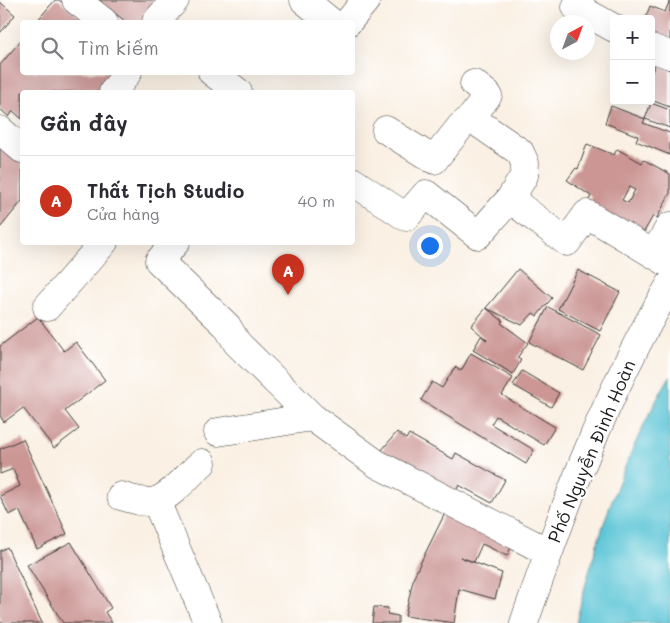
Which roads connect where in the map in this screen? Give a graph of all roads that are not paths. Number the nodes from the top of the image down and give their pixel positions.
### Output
1 (76, 0) edge
2 (175, 0) edge
3 (304, 0) edge
4 (366, 0) edge
5 (580, 0) edge
6 (101, 20) edge
7 (158, 20) edge
8 (329, 20) edge
9 (350, 20) edge
10 (610, 26) edge
11 (655, 49) edge
12 (670, 55) edge
13 (216, 75) edge
14 (474, 84) dead end
15 (235, 90) edge
16 (471, 118) junction
17 (0, 130) edge
18 (386, 130) dead end
19 (20, 147) edge
20 (355, 183) edge
21 (510, 199) junction
22 (670, 226) edge
23 (99, 245) edge
24 (173, 245) edge
25 (662, 259) edge
26 (670, 286) edge
27 (47, 307) dead end
28 (312, 416) junction
29 (218, 432) dead end
30 (202, 463) dead end
31 (121, 496) dead end
32 (156, 501) junction
33 (548, 552) junction
34 (208, 623) edge
35 (524, 623) edge

1 - 6 main road
2 - 7 main road
3 - 8 main road
4 - 9 main road
5 - 10 main road
11 - 12 main road
13 - 15 main road
14 - 16 main road
16 - 18 main road
16 - 21 main road
17 - 19 main road
20 - 21 main road
21 - 25 main road
22 - 25 main road
23 - 27 main road
24 - 28 main road
26 - 33 main road, Phố Nguyễn Đình Hoàn
28 - 29 main road
28 - 33 main road
30 - 32 main road
31 - 32 main road
32 - 34 main road
33 - 35 main road, Phố Nguyễn Đình Hoàn

